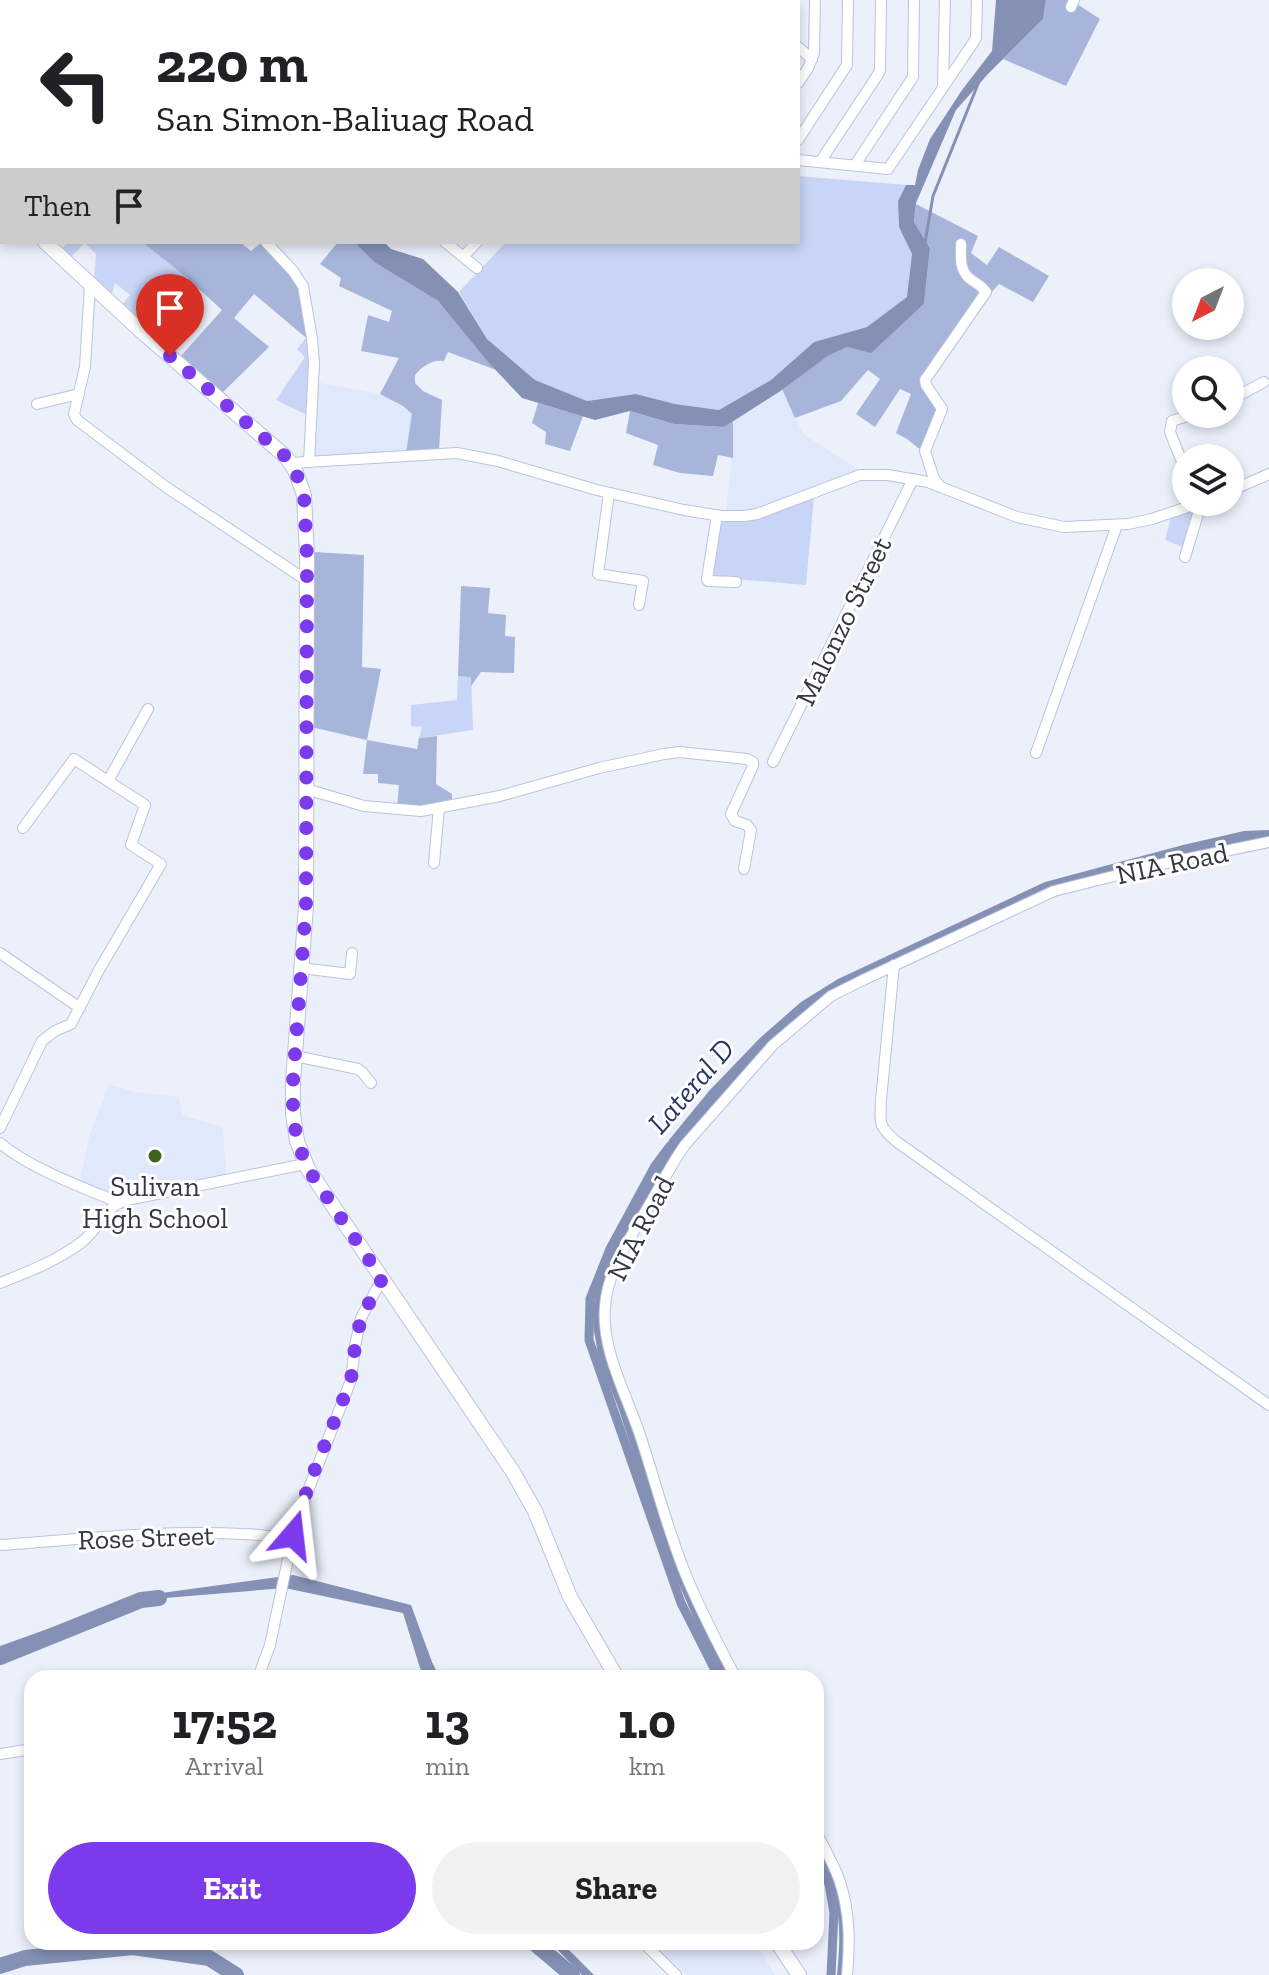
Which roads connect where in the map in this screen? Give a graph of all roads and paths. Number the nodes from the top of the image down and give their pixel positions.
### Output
1 (815, 0) edge
2 (848, 0) edge
3 (881, 0) edge
4 (914, 0) edge
5 (945, 0) edge
6 (977, 0) edge
7 (800, 49) edge
8 (812, 59) junction
9 (800, 80) edge
10 (943, 87) junction
11 (800, 137) edge
12 (800, 160) edge
13 (820, 162) junction
14 (855, 165) junction
15 (47, 244) edge
16 (268, 244) edge
17 (448, 244) edge
18 (475, 244) edge
19 (961, 244) dead end
20 (464, 256) junction
21 (477, 268) dead end
22 (90, 285) junction
23 (1264, 382) dead end
24 (1244, 393) edge
25 (79, 394) junction
26 (37, 404) dead end
27 (1172, 421) edge
28 (1175, 444) edge
29 (309, 462) junction
30 (290, 463) junction
31 (1269, 474) edge
32 (913, 479) junction
33 (1244, 485) edge
34 (941, 486) junction
35 (609, 493) junction
36 (1172, 512) edge
37 (717, 515) junction
38 (1197, 516) edge
39 (1117, 525) junction
40 (1185, 557) dead end
41 (306, 580) junction
42 (736, 582) dead end
43 (639, 605) dead end
44 (148, 709) dead end
45 (1036, 753) dead end
46 (773, 762) dead end
47 (108, 781) junction
48 (306, 789) junction
49 (439, 808) junction
50 (23, 828) dead end
51 (1269, 842) edge
52 (434, 863) dead end
53 (744, 869) dead end
54 (0, 953) edge
55 (352, 953) dead end
56 (894, 965) junction
57 (301, 968) junction
58 (80, 1008) junction
59 (295, 1056) junction
60 (371, 1083) dead end
61 (0, 1128) edge
62 (0, 1143) edge
63 (305, 1164) junction
64 (120, 1203) junction
65 (382, 1279) junction
66 (0, 1283) edge
67 (1269, 1405) edge
68 (292, 1540) junction
69 (0, 1545) edge
70 (261, 1670) edge
71 (612, 1670) edge
72 (732, 1670) edge
73 (24, 1750) edge
74 (0, 1754) edge
75 (824, 1848) edge
76 (651, 1950) edge
77 (782, 1950) edge
78 (795, 1974) edge
79 (676, 1975) edge
80 (847, 1975) edge

1 - 8 street
2 - 11 street
3 - 13 street
4 - 14 street
5 - 10 street
6 - 10 street
7 - 8 street
8 - 9 street
10 - 14 street
12 - 13 street
13 - 14 street
15 - 22 main road
16 - 29 street
17 - 20 street
18 - 20 street
19 - 34 street
20 - 21 street
22 - 25 street
22 - 30 main road
23 - 24 street
25 - 26 street
25 - 41 street
27 - 28 street
29 - 30 street
29 - 35 street
30 - 41 main road
31 - 33 street
32 - 34 street
32 - 37 street
32 - 46 street, Malonzo Street
34 - 39 street
35 - 37 street
35 - 43 street
36 - 39 street
37 - 42 street
38 - 40 street
39 - 45 street
41 - 48 main road
44 - 47 street
47 - 50 street
47 - 58 street
48 - 49 street
48 - 57 main road
49 - 52 street
49 - 53 street
51 - 56 street, NIA Road
54 - 58 street
55 - 57 street
56 - 67 street
56 - 72 street, NIA Road
57 - 59 main road
58 - 61 street
59 - 60 street
59 - 63 main road
62 - 64 street
63 - 64 street
63 - 65 main road
64 - 66 street
65 - 68 street
65 - 71 main road
68 - 69 street, Rose Street
68 - 70 street
73 - 74 street
75 - 80 street
76 - 79 street
77 - 78 main road

